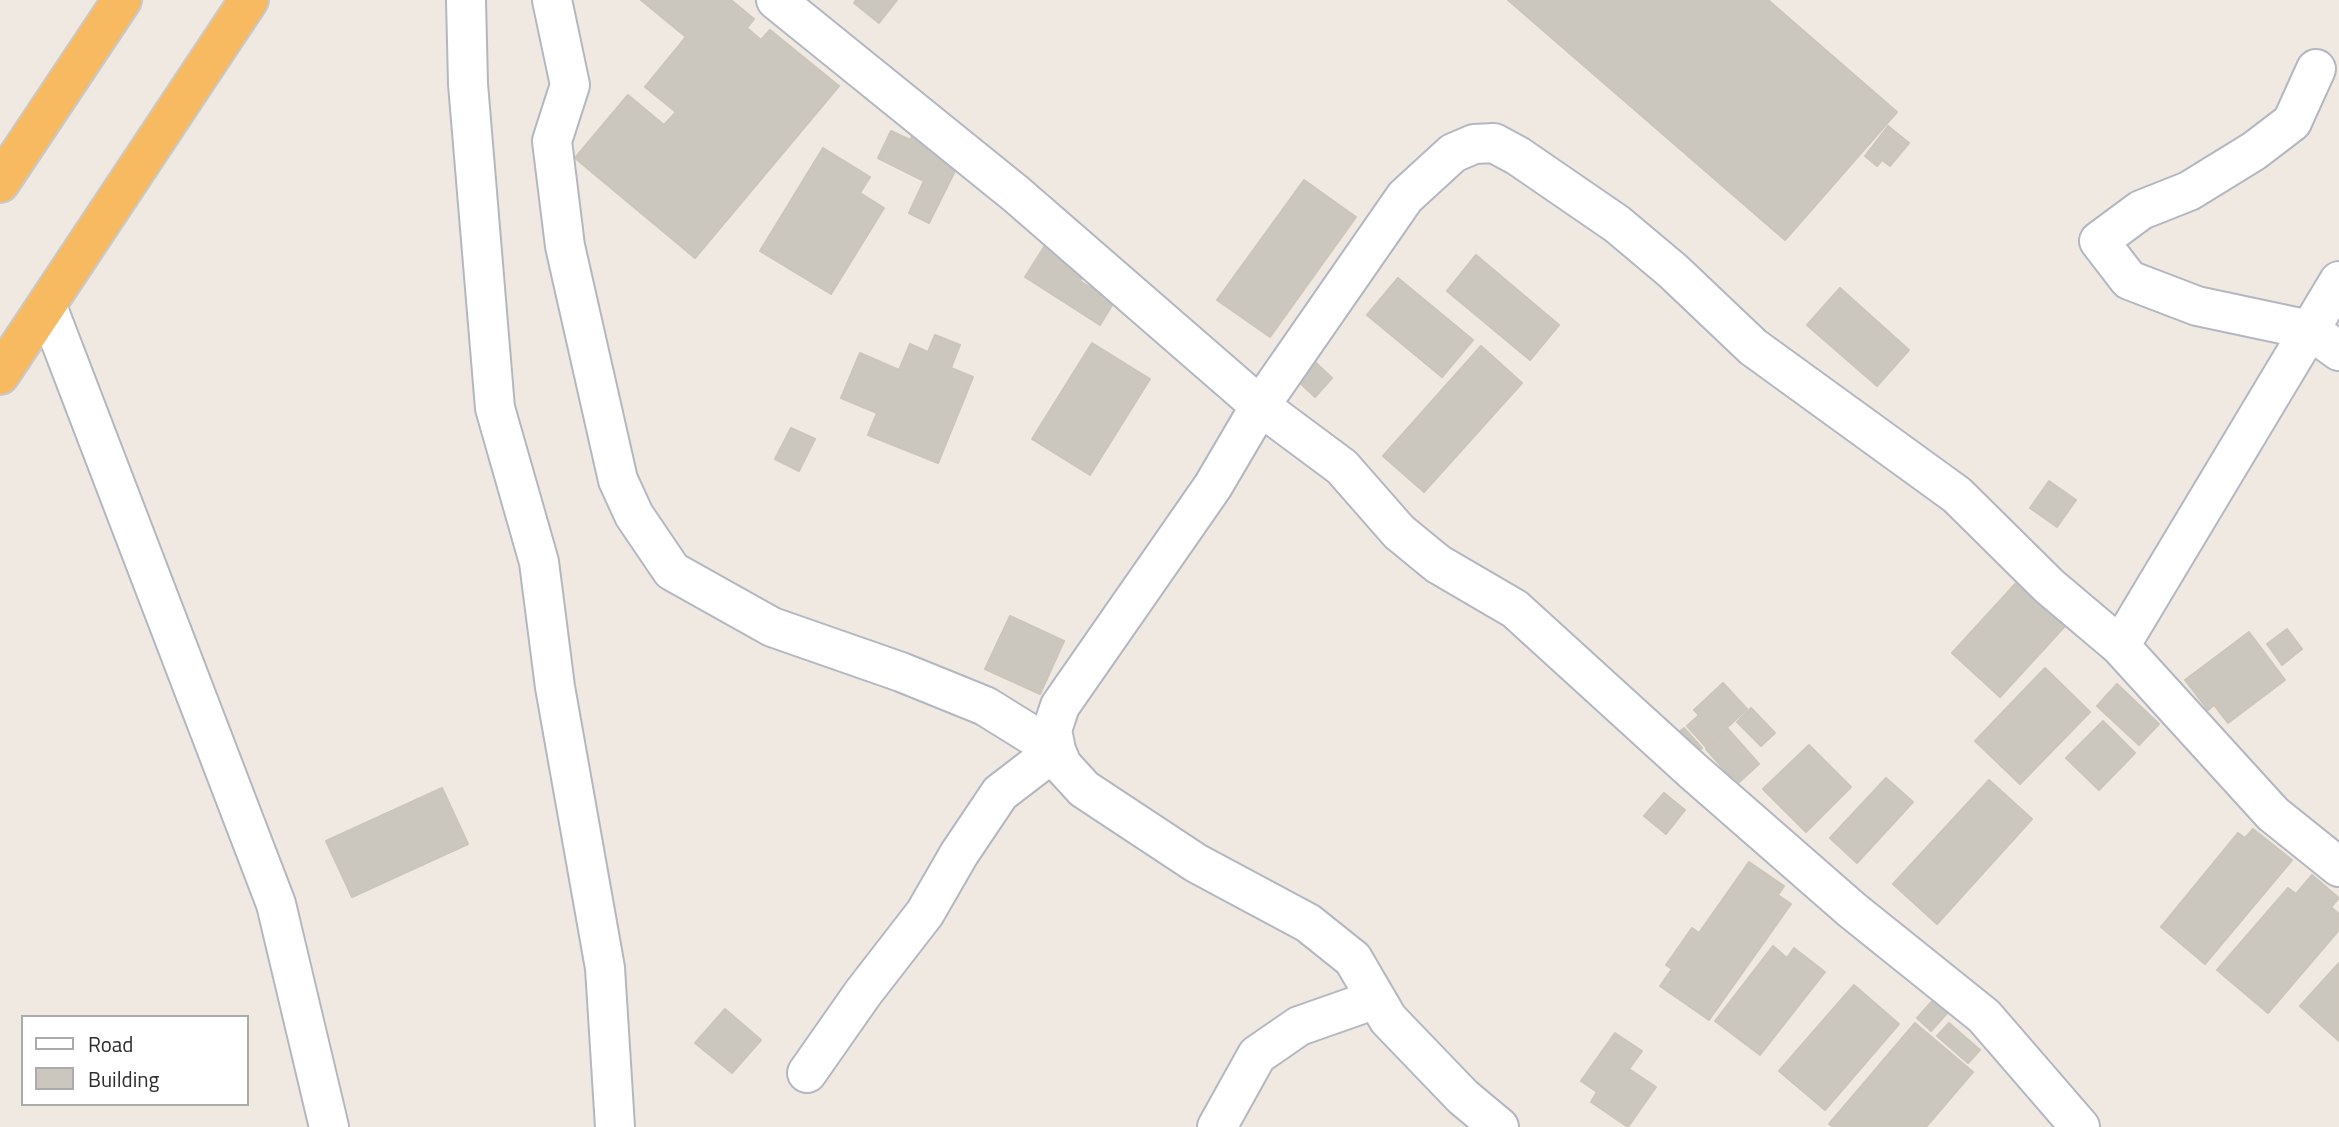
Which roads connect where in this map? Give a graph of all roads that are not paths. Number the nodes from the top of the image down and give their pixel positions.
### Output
1 (122, 0) edge
2 (249, 0) edge
3 (466, 0) edge
4 (552, 0) edge
5 (776, 0) edge
6 (2316, 69) dead end
7 (0, 183) edge
8 (2339, 281) edge
9 (47, 306) junction
10 (2324, 340) edge
11 (0, 375) edge
12 (1261, 406) junction
13 (2120, 646) junction
14 (1056, 750) junction
15 (2339, 867) edge
16 (1376, 999) junction
17 (807, 1073) dead end
18 (329, 1127) edge
19 (615, 1127) edge
20 (1217, 1127) edge
21 (1499, 1127) edge
22 (2080, 1127) edge

1 - 7 highway
2 - 9 highway
3 - 19 street
4 - 14 street
5 - 12 street
6 - 10 street
8 - 10 street
9 - 11 highway
9 - 18 street
10 - 13 street
12 - 13 street
12 - 14 street
12 - 22 street
13 - 15 street
14 - 16 street
14 - 17 street
16 - 20 street
16 - 21 street

